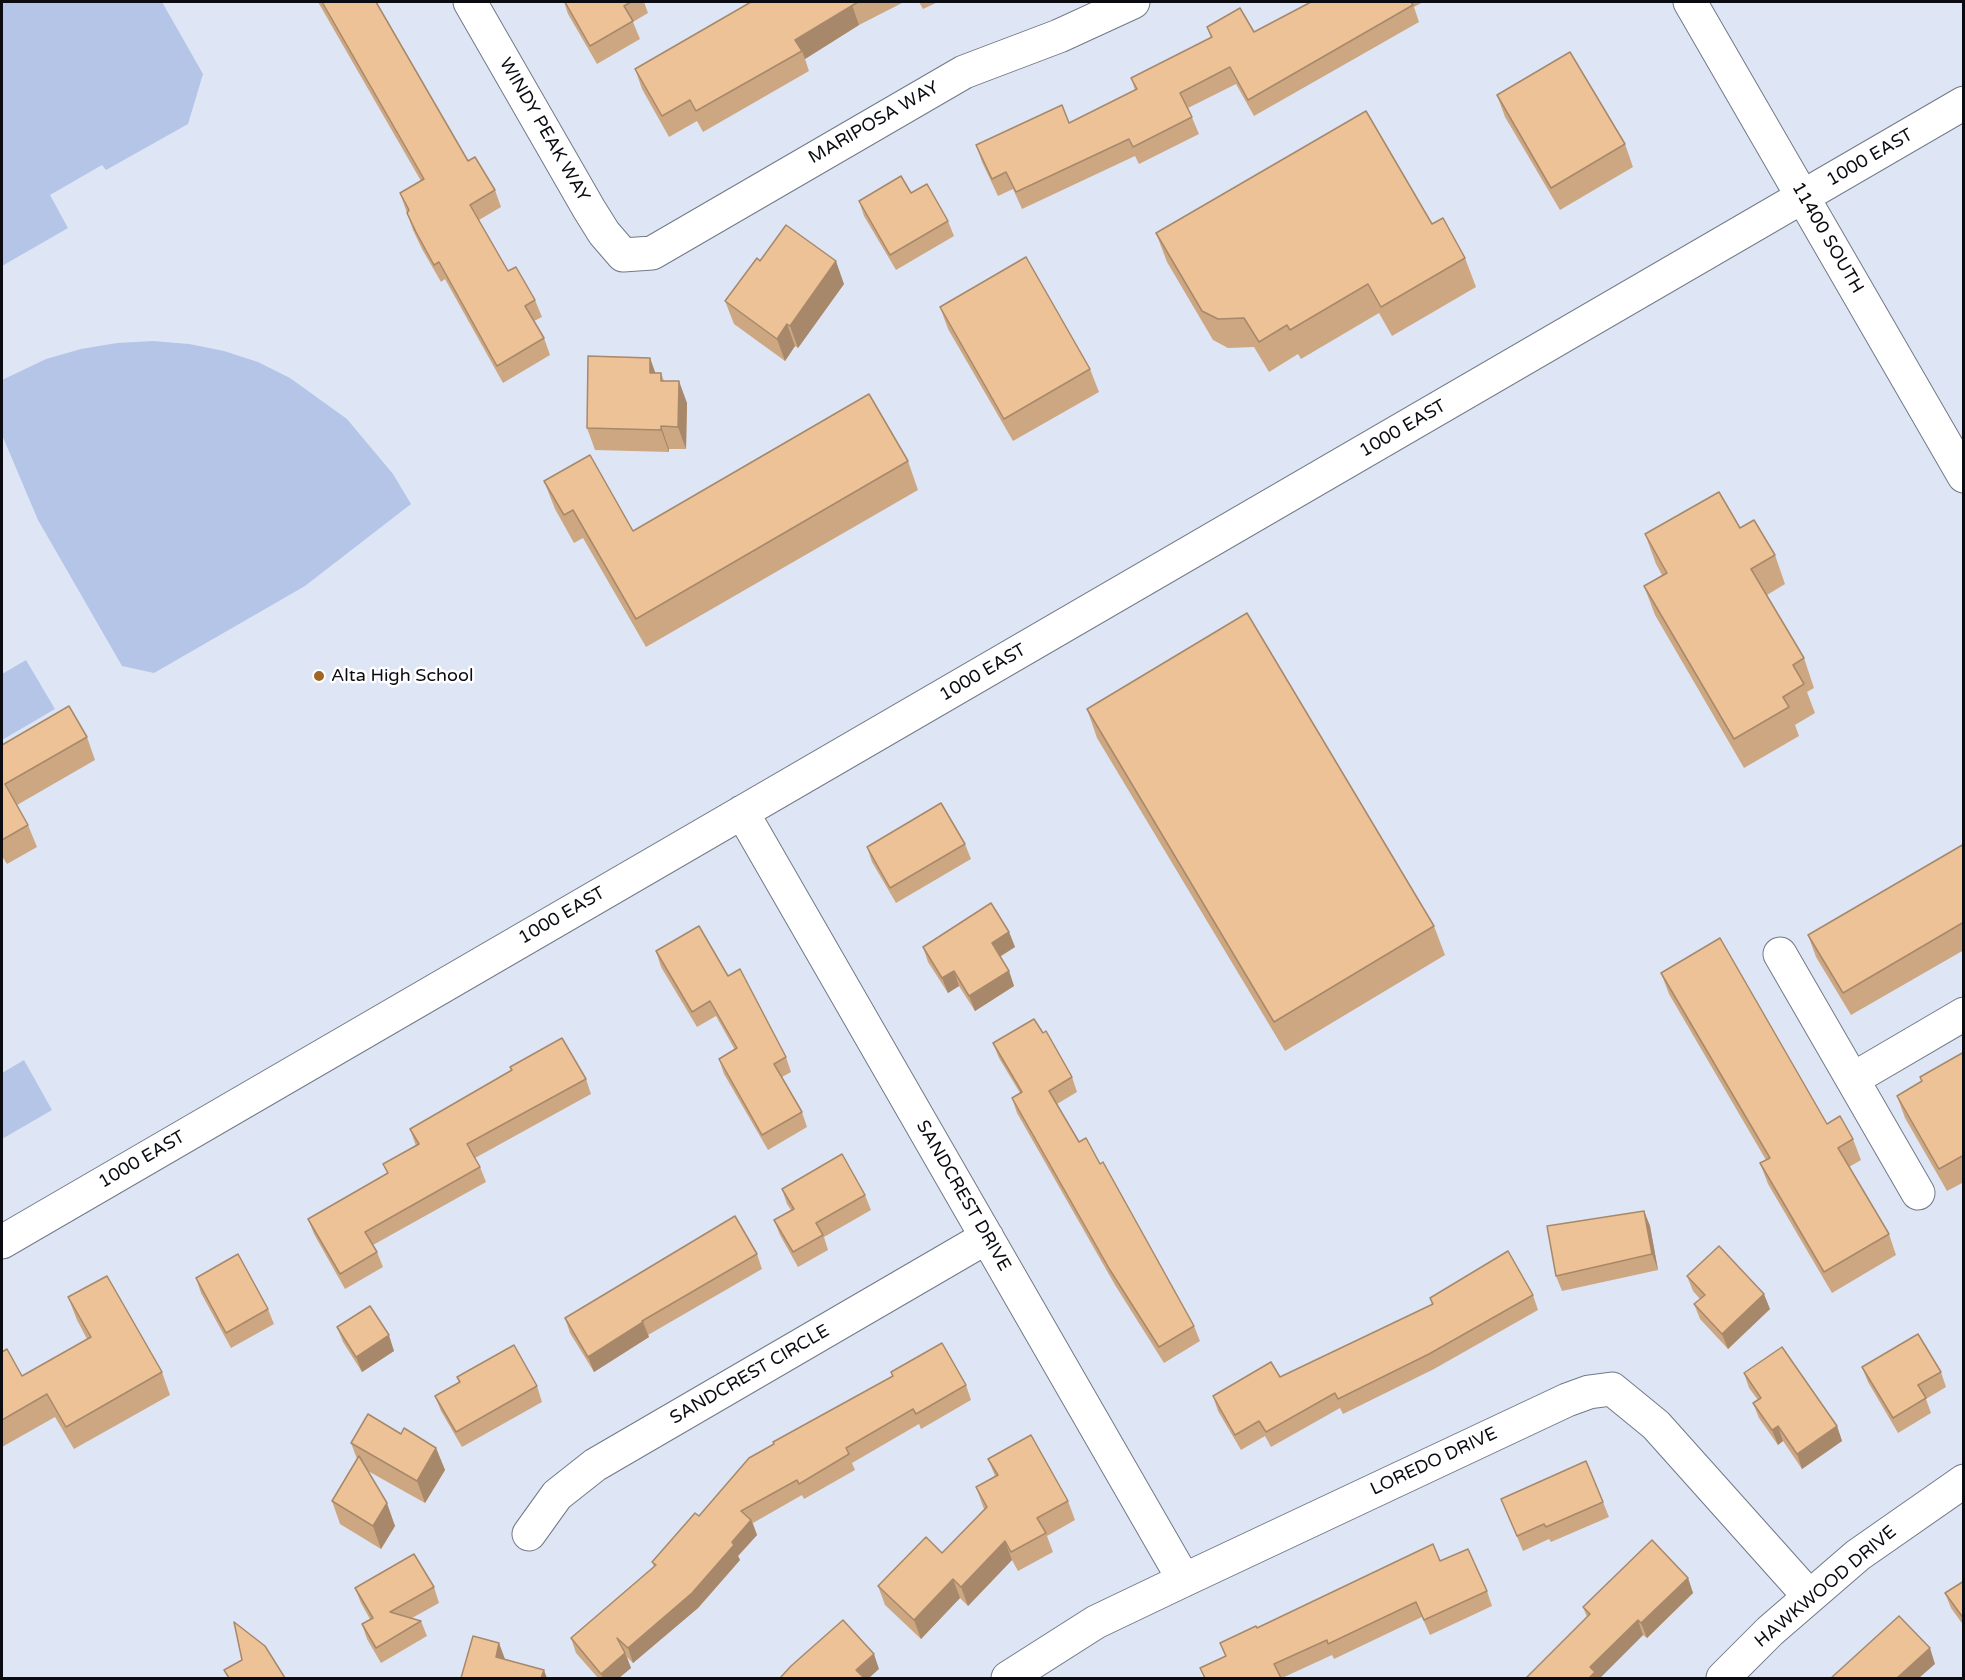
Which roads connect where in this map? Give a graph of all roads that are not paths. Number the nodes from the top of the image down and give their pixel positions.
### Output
1 (470, 2) edge
2 (1133, 2) edge
3 (1690, 2) edge
4 (1964, 103) edge
5 (1803, 197) junction
6 (623, 255) joint
7 (1964, 476) edge
8 (742, 812) junction
9 (1780, 954) dead end
10 (1964, 1014) edge
11 (1853, 1079) junction
12 (1918, 1193) dead end
13 (987, 1237) junction
14 (2, 1242) edge
15 (1964, 1481) edge
16 (529, 1534) dead end
17 (1184, 1580) junction
18 (1809, 1596) junction
19 (1008, 1678) edge
20 (1723, 1678) edge

1 - 6 street, WINDY PEAK WAY
2 - 6 street, MARIPOSA WAY
3 - 5 street, 11400 SOUTH
4 - 5 street, 1000 EAST
5 - 7 street, 11400 SOUTH
5 - 8 street, 1000 EAST
8 - 13 street, SANDCREST DRIVE
8 - 14 street, 1000 EAST
9 - 11 street
10 - 11 street
11 - 12 street
13 - 16 street, SANDCREST CIRCLE
13 - 17 street, SANDCREST DRIVE
15 - 18 street, HAWKWOOD DRIVE
17 - 18 street, LOREDO DRIVE
17 - 19 street, LOREDO DRIVE
18 - 20 street, HAWKWOOD DRIVE

